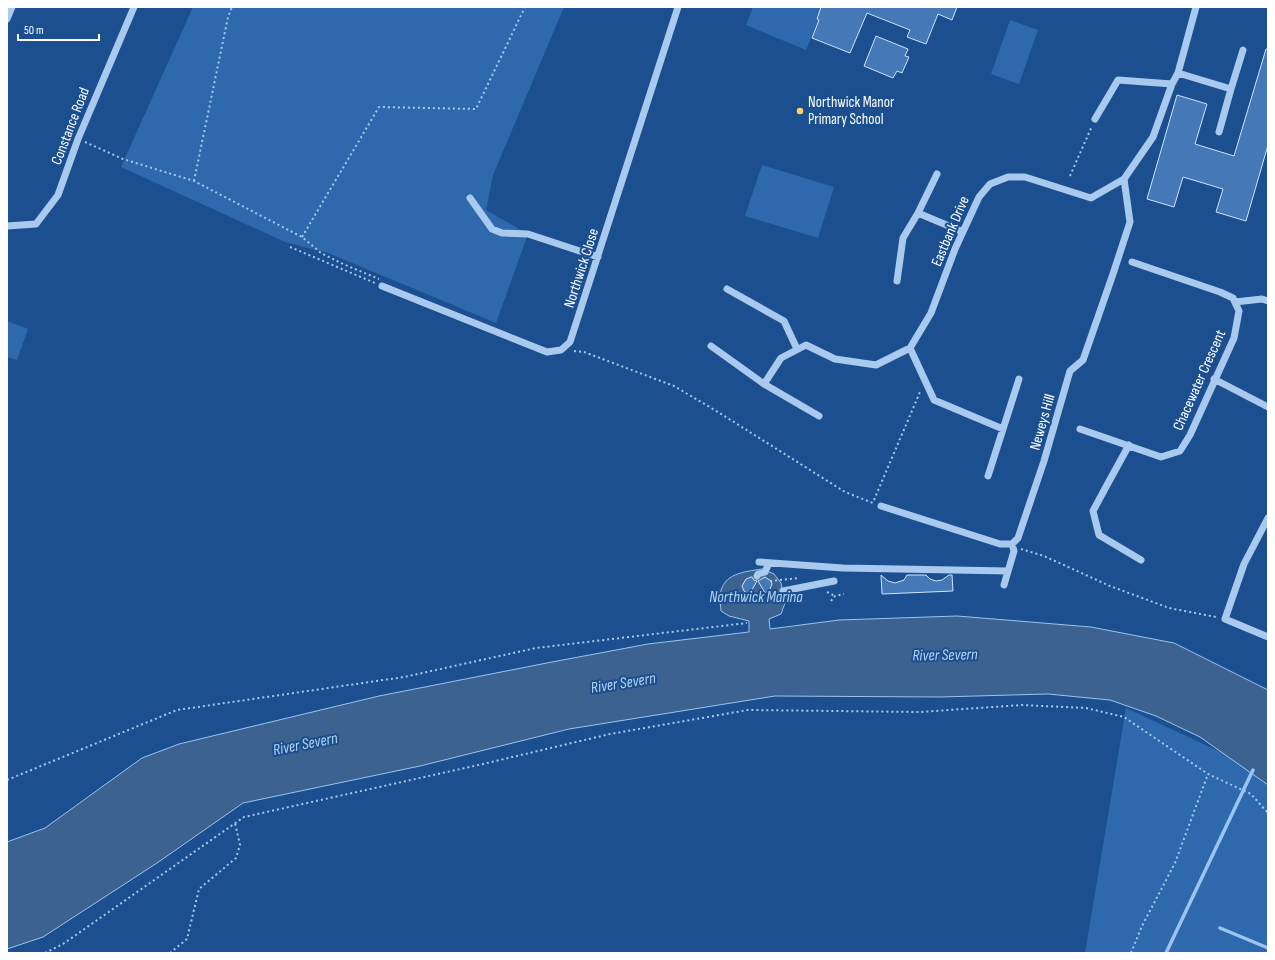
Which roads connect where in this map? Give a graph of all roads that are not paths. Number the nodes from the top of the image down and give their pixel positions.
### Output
1 (12, 7) edge
2 (134, 7) edge
3 (678, 7) edge
4 (1196, 7) edge
5 (7, 19) edge
6 (1243, 50) dead end
7 (1178, 73) junction
8 (1172, 84) junction
9 (1231, 89) junction
10 (1095, 119) road end
11 (1219, 132) dead end
12 (936, 174) dead end
13 (1124, 179) junction
14 (470, 198) dead end
15 (918, 213) junction
16 (7, 226) edge
17 (963, 232) junction
18 (598, 257) junction
19 (1132, 262) dead end
20 (898, 281) dead end
21 (382, 286) road end
22 (727, 289) dead end
23 (1268, 301) edge
24 (1235, 302) junction
25 (711, 346) dead end
26 (910, 348) junction
27 (797, 349) junction
28 (1020, 379) dead end
29 (1214, 379) junction
30 (764, 384) junction
31 (1268, 407) edge
32 (819, 416) dead end
33 (1003, 429) junction
34 (1080, 429) dead end
35 (1129, 445) junction
36 (988, 476) dead end
37 (881, 506) road end
38 (1268, 518) edge
39 (1012, 544) junction
40 (1141, 560) dead end
41 (759, 562) dead end
42 (770, 563) junction
43 (1008, 571) junction
44 (757, 576) dead end
45 (834, 581) dead end
46 (1004, 585) dead end
47 (783, 591) dead end
48 (1268, 637) edge

1 - 5 street
2 - 16 street, Constance Road
3 - 18 street, Northwick Close
4 - 7 street, Eastbank Drive
6 - 9 street
7 - 8 street, Eastbank Drive
7 - 9 street
8 - 10 street
8 - 13 street, Eastbank Drive
9 - 11 street
12 - 15 street
13 - 17 street, Eastbank Drive
13 - 39 street, Neweys Hill
14 - 18 street
15 - 17 street
15 - 20 street
17 - 26 street, Eastbank Drive
18 - 21 street, Northwick Close
19 - 24 street
22 - 27 street
23 - 24 street
24 - 29 street, Chacewater Crescent
25 - 30 street
26 - 27 street
26 - 33 street
27 - 30 street
28 - 33 street
29 - 31 street
29 - 35 street, Chacewater Crescent
30 - 32 street
33 - 36 street
34 - 35 street, Chacewater Crescent
35 - 40 street
37 - 39 street
38 - 48 street
39 - 43 street
41 - 42 street
42 - 43 street
42 - 44 street
43 - 46 street
45 - 47 street

